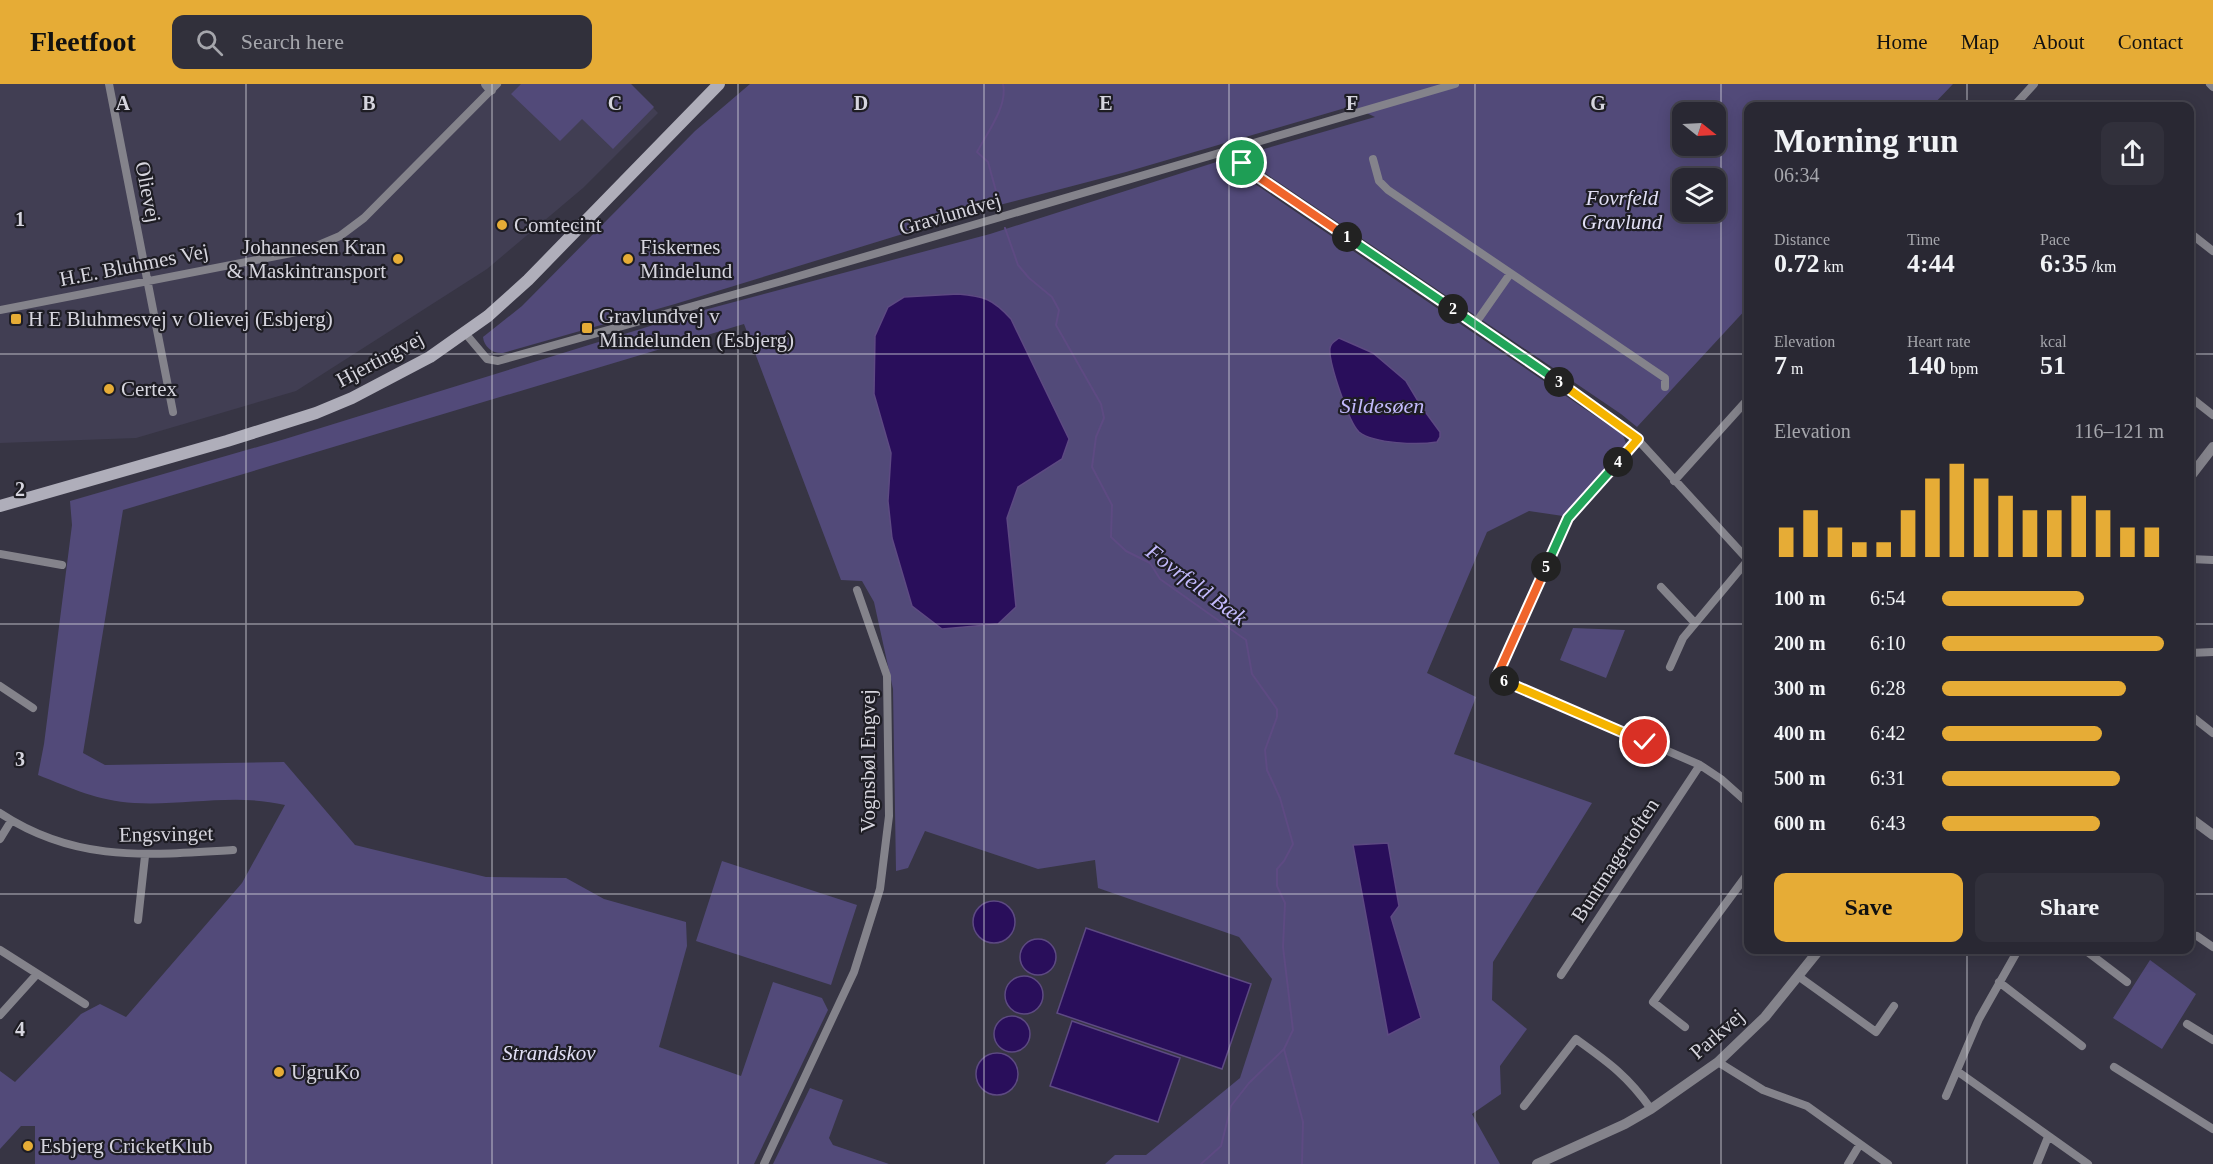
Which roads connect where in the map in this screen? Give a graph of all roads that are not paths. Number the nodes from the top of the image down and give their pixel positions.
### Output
1 (109, 84) edge
2 (719, 84) edge
3 (728, 84) edge
4 (1455, 84) edge
5 (2034, 84) edge
6 (491, 86) edge
7 (2018, 102) edge
8 (697, 107) junction
9 (1234, 150) junction
10 (1373, 159) dead end
11 (2194, 236) edge
12 (2213, 251) edge
13 (1510, 274) junction
14 (147, 281) junction
15 (0, 310) edge
16 (1475, 324) junction
17 (465, 333) junction
18 (1665, 387) dead end
19 (2194, 400) edge
20 (1744, 403) edge
21 (174, 412) dead end
22 (2213, 415) edge
23 (1638, 439) junction
24 (2213, 447) edge
25 (2194, 472) edge
26 (1674, 480) junction
27 (0, 506) edge
28 (0, 554) edge
29 (1744, 555) edge
30 (2194, 559) edge
31 (2213, 560) edge
32 (62, 565) dead end
33 (1744, 566) edge
34 (1661, 587) dead end
35 (857, 590) dead end
36 (1694, 622) junction
37 (2213, 652) edge
38 (2194, 654) edge
39 (1670, 667) dead end
40 (0, 686) edge
41 (33, 708) dead end
42 (2194, 718) edge
43 (2213, 733) edge
44 (1700, 765) junction
45 (1744, 800) edge
46 (0, 813) edge
47 (11, 821) junction
48 (2194, 821) edge
49 (2213, 835) edge
50 (0, 839) edge
51 (233, 850) dead end
52 (145, 856) junction
53 (1744, 879) edge
54 (138, 920) dead end
55 (2197, 936) dead end
56 (2213, 947) edge
57 (0, 950) edge
58 (1816, 954) edge
59 (2016, 954) edge
60 (2090, 954) edge
61 (37, 974) junction
62 (1561, 975) dead end
63 (1798, 976) junction
64 (2127, 981) dead end
65 (1999, 982) junction
66 (85, 1004) dead end
67 (1894, 1006) dead end
68 (0, 1015) edge
69 (2187, 1023) dead end
70 (1684, 1027) dead end
71 (2213, 1040) edge
72 (2082, 1046) dead end
73 (1718, 1062) junction
74 (2114, 1067) dead end
75 (1957, 1071) junction
76 (1946, 1096) dead end
77 (1524, 1106) dead end
78 (1651, 1109) junction
79 (2213, 1130) edge
80 (2048, 1137) junction
81 (1860, 1144) junction
82 (764, 1164) edge
83 (1537, 1164) edge
84 (1848, 1164) edge
85 (1888, 1164) edge
86 (2037, 1164) edge
87 (2088, 1164) edge

1 - 14 street, Olievej
2 - 8 main road, Hjertingvej
3 - 8 main road, Hjertingvej
4 - 9 street, Gravlundvej
5 - 7 street
6 - 14 street, H.E. Bluhmes Vej
8 - 17 main road, Hjertingvej
9 - 16 street
9 - 17 street, Gravlundvej
10 - 13 street
11 - 12 street
13 - 16 street
13 - 18 street
14 - 15 street, H.E. Bluhmes Vej
14 - 21 street, Olievej
16 - 23 street
17 - 27 main road, Hjertingvej
19 - 22 street
20 - 26 street
23 - 26 street
23 - 44 street
24 - 25 street
26 - 29 street
28 - 32 street
30 - 31 street
33 - 36 street
34 - 36 street
35 - 82 street, Vognsbøl Engvej
36 - 39 street
37 - 38 street
40 - 41 street
42 - 43 street
44 - 45 street
44 - 62 street, Buntmagertoften
46 - 47 street, Engsvinget
47 - 50 street
47 - 52 street, Engsvinget
48 - 49 street
51 - 52 street, Engsvinget
52 - 54 street
53 - 70 street
55 - 56 street
57 - 61 street
58 - 63 street, Parkvej
59 - 65 street
60 - 64 street
61 - 66 street
61 - 68 street
63 - 67 street
63 - 73 street, Parkvej
65 - 72 street
65 - 75 street
69 - 71 street
73 - 78 street, Parkvej
73 - 81 street
74 - 79 street
75 - 76 street
75 - 80 street
77 - 78 street
78 - 83 street, Parkvej
80 - 86 street
80 - 87 street
81 - 84 street
81 - 85 street

